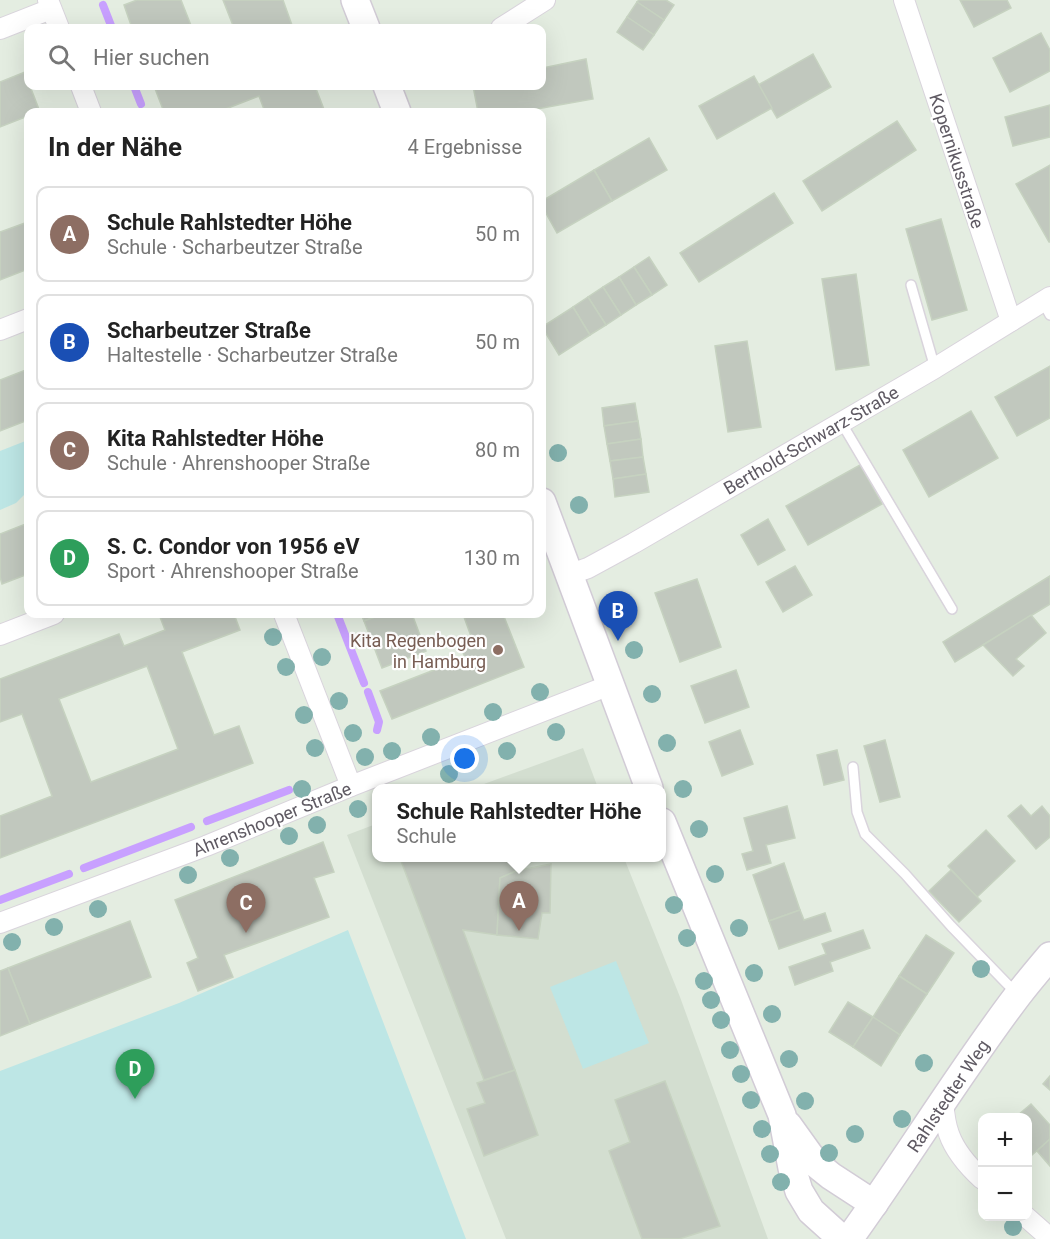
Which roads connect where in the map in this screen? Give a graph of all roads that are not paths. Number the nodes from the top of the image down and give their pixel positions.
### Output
1 (356, 0) edge
2 (545, 0) edge
3 (904, 0) edge
4 (50, 5) edge
5 (57, 24) edge
6 (365, 24) edge
7 (507, 24) edge
8 (0, 29) edge
9 (83, 90) edge
10 (389, 90) edge
11 (89, 108) edge
12 (395, 108) edge
13 (910, 285) dead end
14 (1048, 305) edge
15 (24, 321) edge
16 (1011, 321) junction
17 (0, 330) edge
18 (935, 368) junction
19 (842, 422) junction
20 (546, 513) edge
21 (568, 575) junction
22 (952, 609) dead end
23 (44, 618) edge
24 (286, 618) edge
25 (0, 635) edge
26 (610, 685) junction
27 (853, 767) dead end
28 (647, 784) edge
29 (351, 786) junction
30 (666, 832) edge
31 (0, 923) edge
32 (1050, 956) edge
33 (1018, 994) junction
34 (943, 1101) junction
35 (782, 1115) junction
36 (978, 1175) edge
37 (874, 1204) junction
38 (1031, 1221) edge
39 (1050, 1238) edge
40 (842, 1239) edge
41 (849, 1239) edge

1 - 6 main road
2 - 7 street
3 - 16 street, Kopernikusstraße
4 - 5 street
4 - 8 street
9 - 11 street
10 - 12 main road
13 - 18 lane
14 - 16 street, Berthold-Schwarz-Straße
15 - 17 street
16 - 18 street, Berthold-Schwarz-Straße
18 - 19 street, Berthold-Schwarz-Straße
19 - 21 street, Berthold-Schwarz-Straße
19 - 22 lane
20 - 21 main road
21 - 26 main road
23 - 25 street
24 - 29 street
26 - 28 main road
26 - 29 street, Ahrenshooper Straße
27 - 33 lane
29 - 31 street, Ahrenshooper Straße
30 - 35 main road
32 - 33 main road, Rahlstedter Weg
33 - 34 main road, Rahlstedter Weg
34 - 36 street
34 - 37 main road, Rahlstedter Weg
35 - 37 main road
35 - 40 main road
37 - 41 main road, Rahlstedter Weg
38 - 39 street

